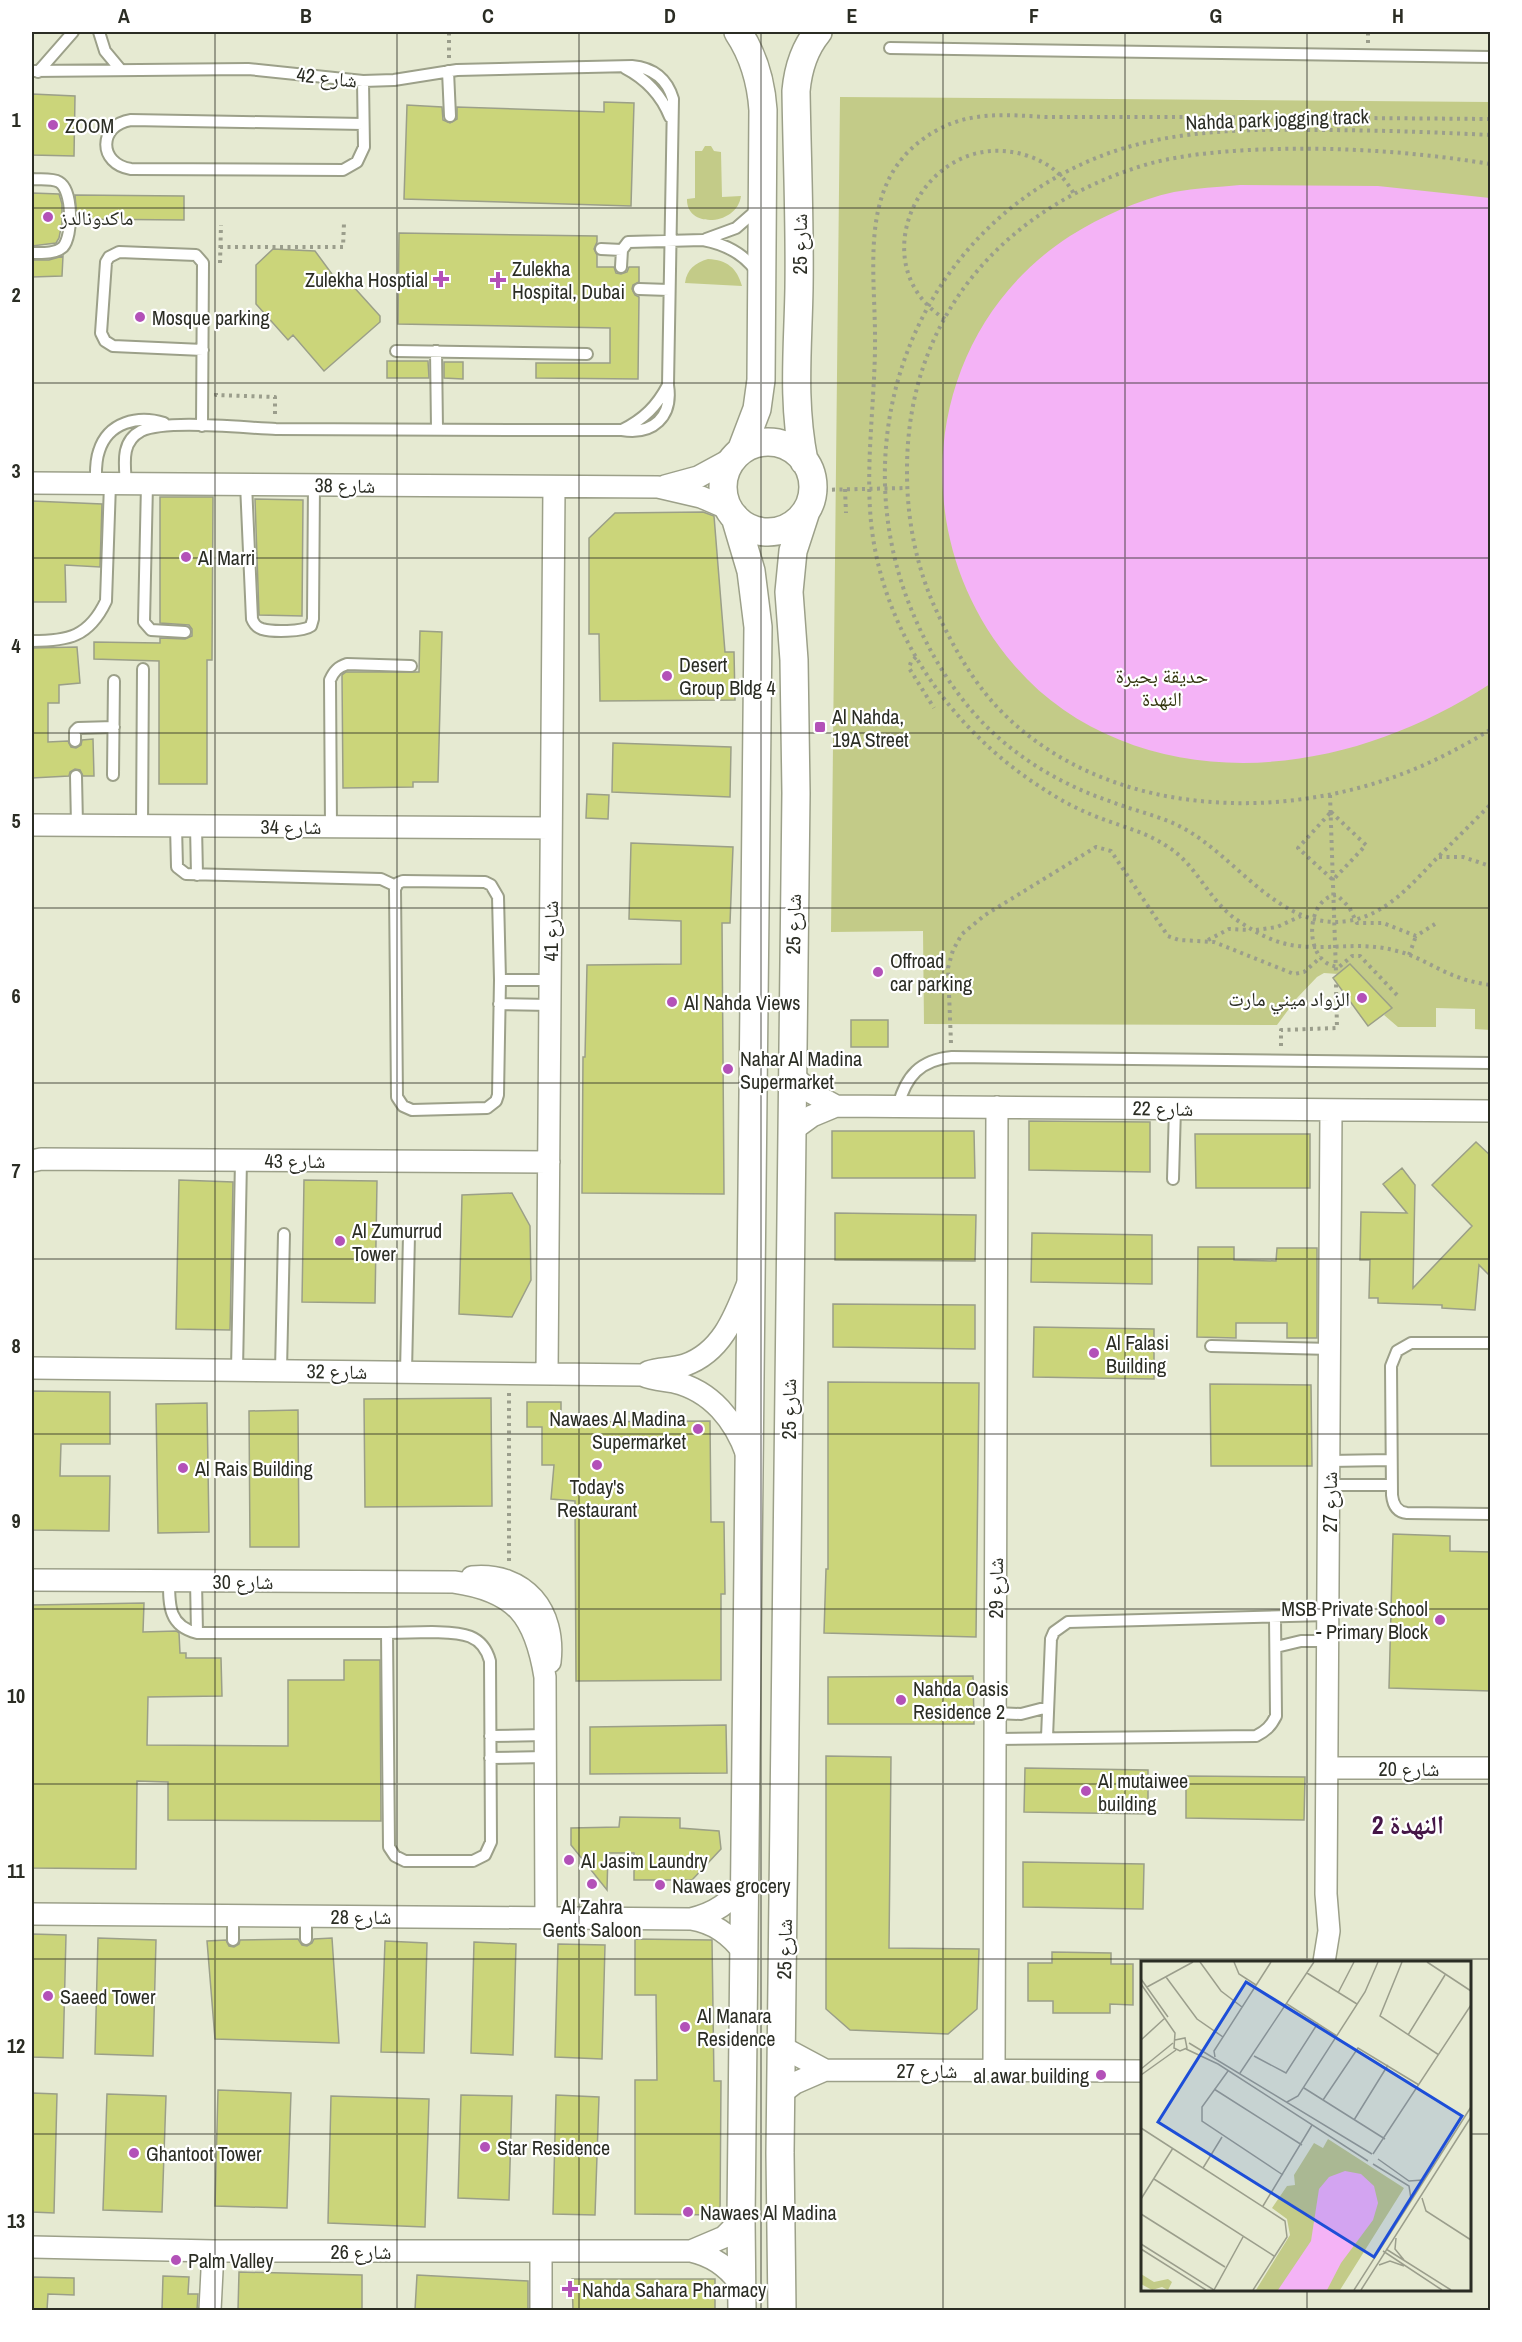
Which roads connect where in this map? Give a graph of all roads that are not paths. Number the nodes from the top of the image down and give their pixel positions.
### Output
1 (73, 32) edge
2 (99, 32) edge
3 (738, 32) edge
4 (818, 32) edge
5 (890, 48) dead end
6 (1491, 57) edge
7 (120, 69) junction
8 (448, 71) junction
9 (34, 72) edge
10 (363, 81) junction
11 (450, 116) dead end
12 (363, 124) junction
13 (32, 179) edge
14 (762, 204) junction
15 (670, 239) junction
16 (703, 240) junction
17 (601, 249) dead end
18 (622, 250) junction
19 (32, 253) edge
20 (621, 267) dead end
21 (761, 279) junction
22 (639, 289) dead end
23 (669, 290) junction
24 (202, 350) junction
25 (396, 351) dead end
26 (436, 351) junction
27 (586, 354) dead end
28 (170, 425) junction
29 (202, 426) junction
30 (437, 429) junction
31 (737, 454) junction
32 (804, 461) junction
33 (32, 483) edge
34 (243, 483) junction
35 (120, 484) junction
36 (318, 484) junction
37 (658, 487) junction
38 (554, 488) junction
39 (809, 500) junction
40 (732, 513) junction
41 (241, 517) dead end
42 (321, 521) dead end
43 (185, 632) dead end
44 (32, 641) edge
45 (411, 666) dead end
46 (143, 669) dead end
47 (114, 681) dead end
48 (114, 727) junction
49 (75, 741) dead end
50 (113, 775) dead end
51 (76, 776) dead end
52 (32, 825) edge
53 (77, 825) junction
54 (142, 825) junction
55 (186, 826) junction
56 (331, 827) junction
57 (551, 828) junction
58 (197, 875) junction
59 (396, 886) junction
60 (500, 980) junction
61 (550, 980) junction
62 (499, 1004) junction
63 (550, 1005) junction
64 (1491, 1063) edge
65 (791, 1074) junction
66 (836, 1106) junction
67 (898, 1106) junction
68 (997, 1107) junction
69 (1175, 1108) junction
70 (1331, 1110) junction
71 (1491, 1111) edge
72 (790, 1132) junction
73 (35, 1158) edge
74 (241, 1160) junction
75 (549, 1162) junction
76 (1173, 1179) dead end
77 (284, 1234) dead end
78 (409, 1235) dead end
79 (750, 1280) junction
80 (1491, 1343) edge
81 (1211, 1346) dead end
82 (1331, 1349) junction
83 (32, 1368) edge
84 (237, 1370) junction
85 (281, 1370) junction
86 (406, 1372) junction
87 (547, 1374) junction
88 (642, 1375) junction
89 (748, 1458) junction
90 (1391, 1460) junction
91 (1329, 1461) junction
92 (1329, 1485) junction
93 (1391, 1485) junction
94 (1491, 1514) edge
95 (32, 1580) edge
96 (169, 1581) junction
97 (196, 1581) junction
98 (454, 1582) junction
99 (1328, 1615) junction
100 (1275, 1618) junction
101 (197, 1633) junction
102 (387, 1634) junction
103 (1328, 1641) junction
104 (1275, 1647) junction
105 (545, 1677) junction
106 (1048, 1707) junction
107 (995, 1713) junction
108 (546, 1735) junction
109 (490, 1736) junction
110 (1047, 1737) junction
111 (995, 1739) junction
112 (546, 1757) junction
113 (490, 1758) junction
114 (1328, 1768) junction
115 (1491, 1768) edge
116 (744, 1883) junction
117 (1326, 1894) junction
118 (32, 1914) edge
119 (233, 1915) junction
120 (306, 1916) junction
121 (546, 1918) junction
122 (691, 1919) junction
123 (306, 1939) dead end
124 (233, 1940) dead end
125 (744, 1953) junction
126 (1310, 1961) edge
127 (1324, 1961) edge
128 (782, 2047) junction
129 (825, 2070) junction
130 (994, 2070) junction
131 (1141, 2071) edge
132 (782, 2093) junction
133 (741, 2220) junction
134 (32, 2247) edge
135 (213, 2251) junction
136 (541, 2252) junction
137 (691, 2252) junction
138 (742, 2298) edge
139 (210, 2310) edge
140 (541, 2310) edge
141 (782, 2310) edge

1 - 9 lane
2 - 7 lane
3 - 14 street, شارع 25
4 - 32 street, شارع 25
5 - 6 lane
7 - 9 lane, شارع 42
7 - 10 lane, شارع 42
8 - 10 lane, شارع 42
8 - 11 lane
8 - 15 lane, شارع 42
10 - 12 lane
12 - 12 lane
13 - 19 lane
14 - 16 lane
14 - 21 street, شارع 25
15 - 16 lane
15 - 18 lane
15 - 23 lane, شارع 42
16 - 21 lane
17 - 18 lane
18 - 20 lane
21 - 31 street, شارع 25
22 - 23 lane
23 - 30 lane, شارع 42
24 - 24 lane
24 - 29 lane
25 - 26 lane
26 - 27 lane
26 - 30 lane
28 - 29 lane, شارع 42
28 - 35 lane, شارع 42
28 - 35 lane, شارع 42
29 - 30 lane, شارع 42
31 - 32 street
31 - 37 street, شارع 38
31 - 40 street
32 - 39 street
33 - 35 street, شارع 38
34 - 35 street, شارع 38
34 - 36 street, شارع 38
34 - 36 lane
34 - 41 lane
35 - 43 lane
35 - 44 lane
36 - 38 street, شارع 38
36 - 42 lane
37 - 38 street, شارع 38
37 - 40 street, شارع 38
38 - 57 street, شارع 41
39 - 40 street
39 - 65 street, شارع 25
40 - 79 street, شارع 25
45 - 56 lane
46 - 54 lane
47 - 48 lane
48 - 49 lane
48 - 50 lane
51 - 53 lane
52 - 53 street, شارع 34
53 - 54 street, شارع 34
54 - 55 street, شارع 34
55 - 56 street, شارع 34
55 - 58 lane
55 - 58 lane
56 - 57 street, شارع 34
57 - 61 street, شارع 41
58 - 59 lane
59 - 60 lane
59 - 62 lane
60 - 61 lane
60 - 62 lane
61 - 63 street, شارع 41
62 - 63 lane
63 - 75 street, شارع 41
64 - 67 lane
65 - 66 street, شارع 22
65 - 72 street, شارع 25
66 - 67 street, شارع 22
66 - 72 street, شارع 22
67 - 68 street, شارع 22
68 - 69 street, شارع 22
68 - 107 street, شارع 29
69 - 70 street, شارع 22
69 - 76 lane
70 - 71 street, شارع 22
70 - 82 street, شارع 27
72 - 128 street, شارع 25
73 - 74 street, شارع 43
74 - 75 street, شارع 43
74 - 84 lane
75 - 87 street, شارع 41
77 - 85 lane
78 - 86 lane
79 - 88 street, شارع 32
79 - 89 street, شارع 25
80 - 90 lane
81 - 82 lane
82 - 91 street, شارع 27
83 - 84 street, شارع 32
84 - 85 street, شارع 32
85 - 86 street, شارع 32
86 - 87 street, شارع 32
87 - 88 street, شارع 32
88 - 89 street, شارع 32
89 - 116 street, شارع 25
90 - 91 lane
90 - 93 lane
91 - 92 street, شارع 27
92 - 93 lane
92 - 99 street, شارع 27
93 - 94 lane
95 - 96 street, شارع 30
96 - 97 street, شارع 30
96 - 101 lane
97 - 98 street, شارع 30
97 - 101 lane
98 - 105 street, شارع 30
98 - 105 street, شارع 30
99 - 100 lane
99 - 103 street, شارع 27
100 - 104 lane
100 - 106 lane
101 - 102 lane
102 - 109 lane
102 - 113 lane
103 - 104 lane
103 - 114 street, شارع 27
104 - 110 lane
105 - 108 street, شارع 30
106 - 107 lane
106 - 110 lane
107 - 111 street, شارع 29
108 - 109 lane
108 - 112 street, شارع 30
109 - 113 lane
110 - 111 lane
111 - 130 street, شارع 29
112 - 113 lane
112 - 121 street, شارع 30
114 - 115 street, شارع 20
114 - 117 street, شارع 27
116 - 122 street, شارع 28
116 - 125 street, شارع 25
117 - 126 street, شارع 27
117 - 127 street, شارع 27
118 - 119 street, شارع 28
119 - 120 street, شارع 28
119 - 124 lane
120 - 121 street, شارع 28
120 - 123 lane
121 - 122 street, شارع 28
122 - 125 street, شارع 28
125 - 133 street, شارع 25
128 - 129 street, شارع 27
128 - 132 street, شارع 25
129 - 130 street, شارع 27
129 - 132 street, شارع 27
130 - 131 street, شارع 27
132 - 141 street, شارع 25
133 - 137 street, شارع 26
133 - 138 street, شارع 25
134 - 135 street, شارع 26
135 - 136 street, شارع 26
135 - 139 street
136 - 137 street, شارع 26
136 - 140 street
137 - 138 street, شارع 26

